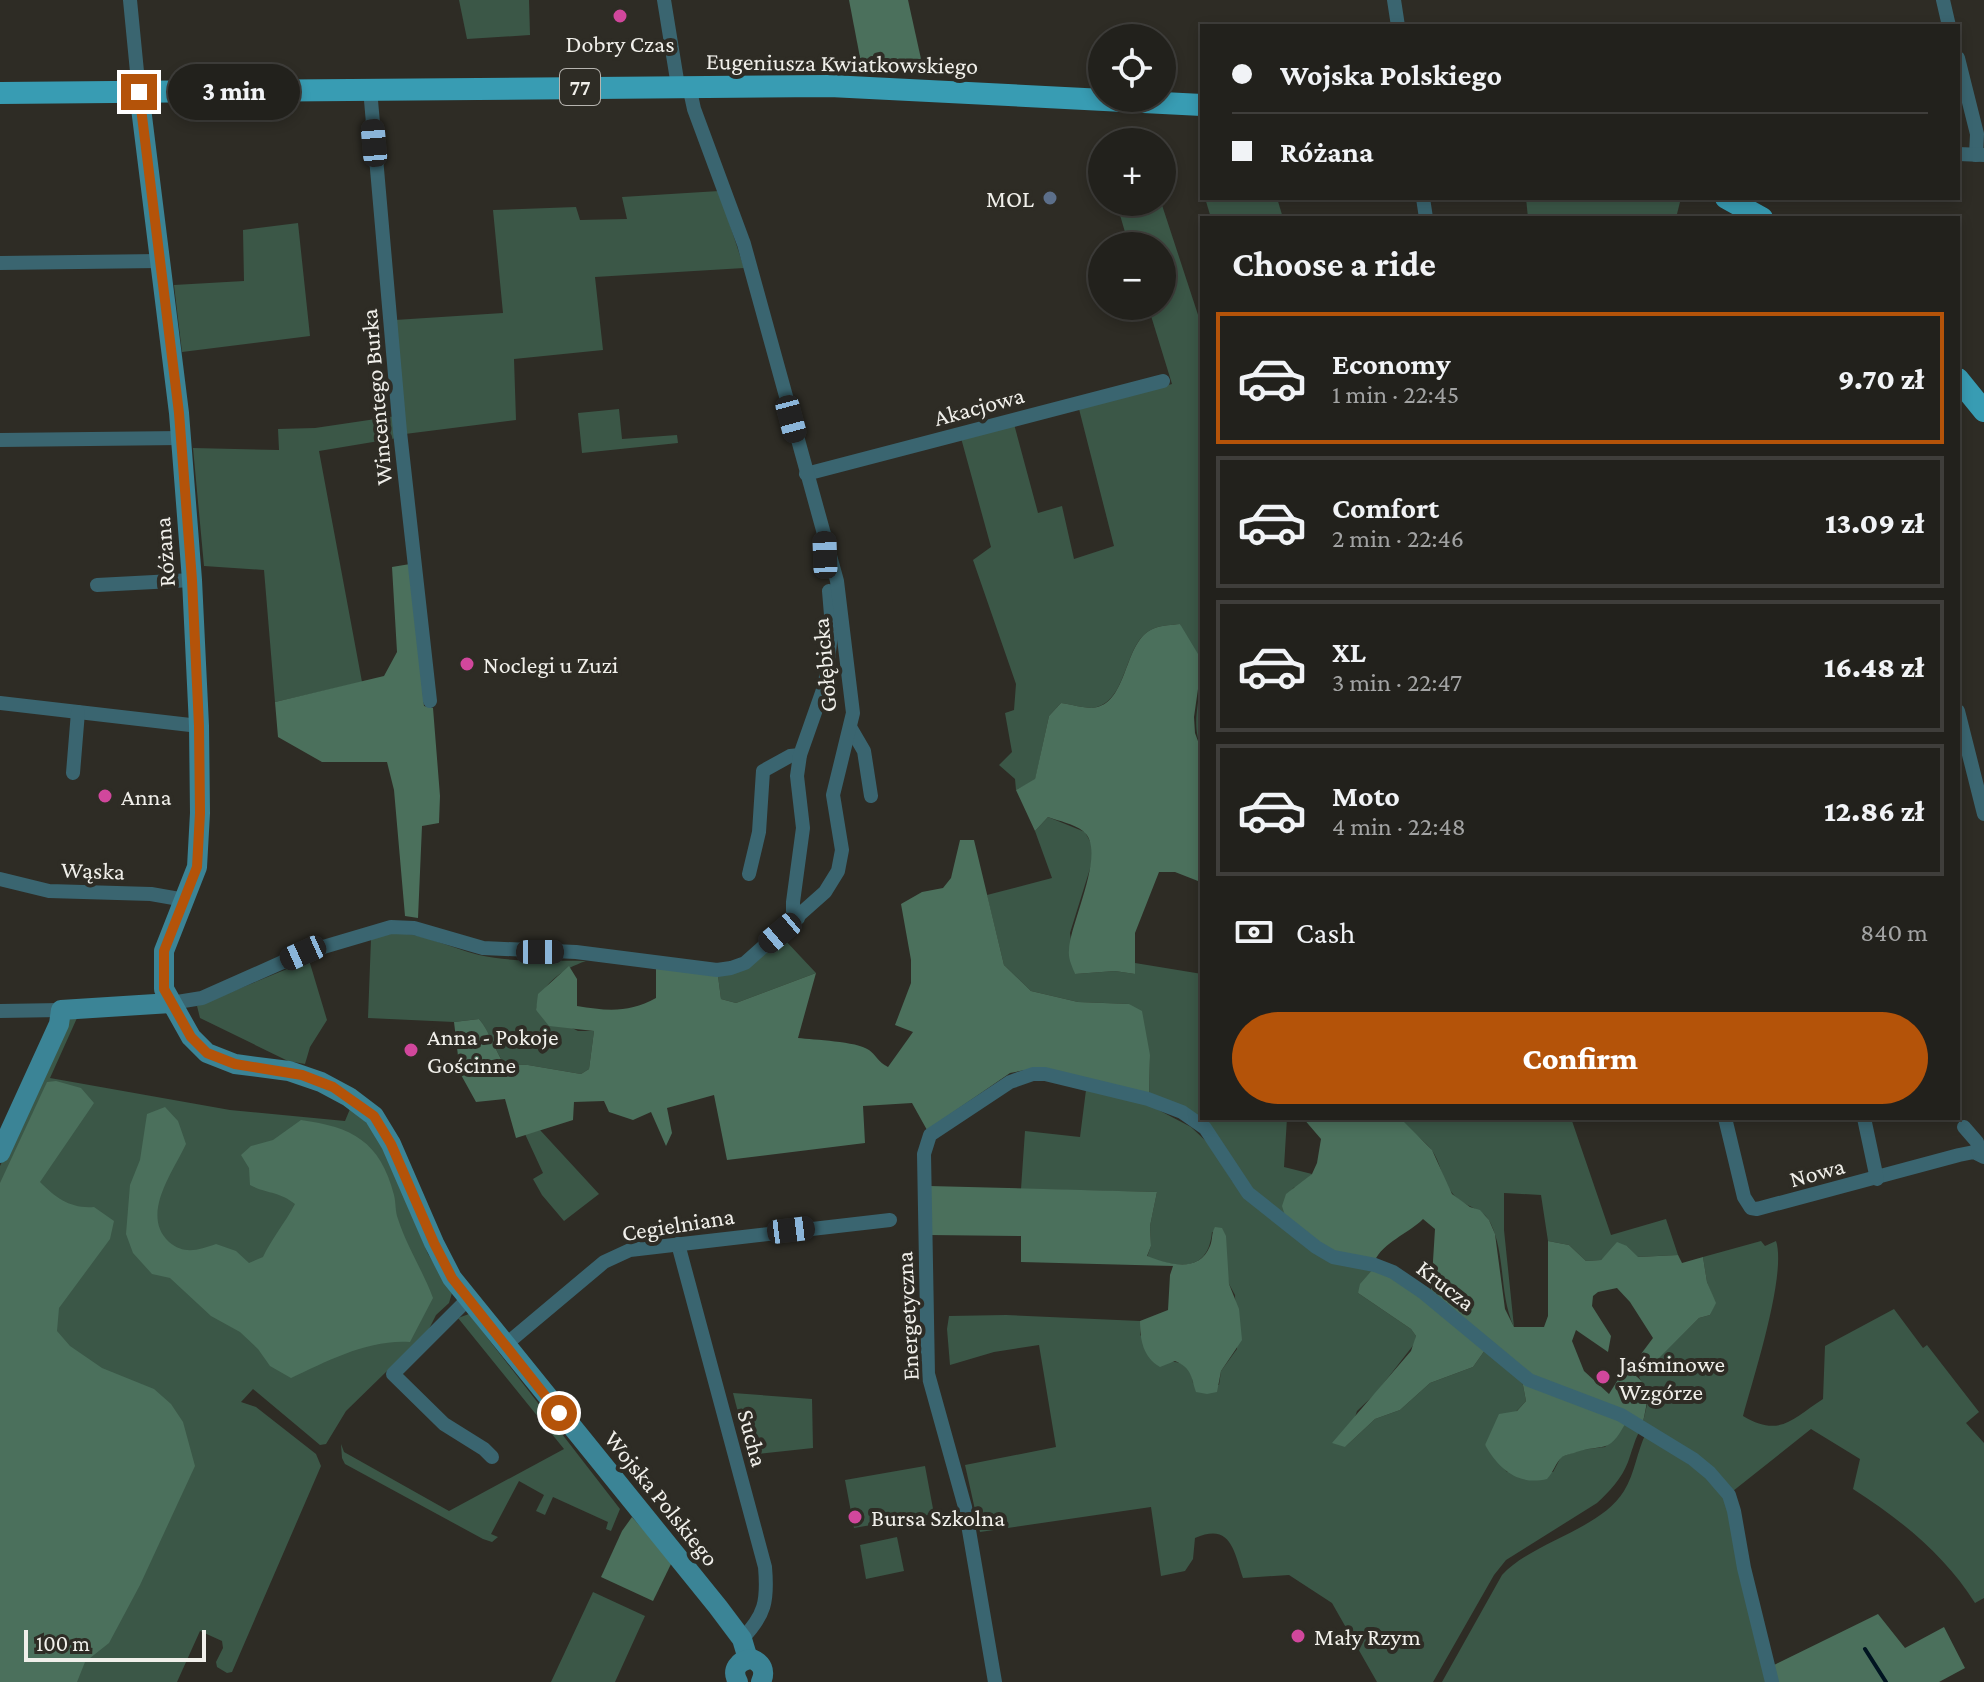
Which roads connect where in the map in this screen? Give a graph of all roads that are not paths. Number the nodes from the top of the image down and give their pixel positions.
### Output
1 (130, 0) edge
2 (664, 0) edge
3 (1394, 0) edge
4 (1943, 0) edge
5 (1398, 24) edge
6 (1949, 24) edge
7 (1960, 66) edge
8 (684, 86) junction
9 (370, 89) junction
10 (139, 92) junction
11 (0, 93) edge
12 (1200, 105) edge
13 (1960, 154) edge
14 (1980, 155) edge
15 (1730, 200) edge
16 (1756, 212) edge
17 (159, 261) junction
18 (0, 263) edge
19 (1163, 381) dead end
20 (1960, 381) edge
21 (1984, 411) edge
22 (181, 438) junction
23 (0, 440) edge
24 (806, 474) junction
25 (824, 535) junction
26 (192, 580) junction
27 (97, 585) dead end
28 (430, 701) dead end
29 (0, 703) edge
30 (78, 712) junction
31 (199, 726) junction
32 (850, 727) junction
33 (1960, 729) edge
34 (800, 755) junction
35 (73, 773) dead end
36 (871, 796) dead end
37 (1984, 814) edge
38 (749, 874) dead end
39 (0, 879) edge
40 (185, 900) junction
41 (798, 918) junction
42 (171, 1003) junction
43 (61, 1010) junction
44 (0, 1011) edge
45 (972, 1109) joint
46 (1725, 1120) edge
47 (1864, 1120) edge
48 (1964, 1127) dead end
49 (0, 1153) edge
50 (1982, 1155) edge
51 (1877, 1179) junction
52 (890, 1220) dead end
53 (678, 1244) junction
54 (468, 1299) junction
55 (504, 1346) junction
56 (492, 1457) dead end
57 (745, 1649) junction
58 (738, 1682) edge
59 (762, 1682) edge
60 (995, 1682) edge
61 (1772, 1682) edge

1 - 10 street
2 - 8 street, Gołębicka
3 - 5 street
4 - 6 street
7 - 14 street
8 - 9 main road, Eugeniusza Kwiatkowskiego / 77
8 - 12 main road, Eugeniusza Kwiatkowskiego / 77
8 - 24 street, Gołębicka
9 - 10 main road, Eugeniusza Kwiatkowskiego / 77
9 - 28 street, Wincentego Burka
10 - 11 main road, Eugeniusza Kwiatkowskiego / 77
10 - 17 street, Różana
13 - 14 street
15 - 16 main road
17 - 18 street
17 - 22 street, Różana
19 - 24 street, Akacjowa
20 - 21 main road
22 - 23 street
22 - 26 street, Różana
24 - 25 street, Gołębicka
25 - 32 street, Gołębicka
25 - 34 street
26 - 27 street
26 - 31 street, Różana
29 - 30 street
30 - 31 street
30 - 35 street
31 - 40 street, Różana
32 - 36 street
32 - 41 street, Gołębicka
33 - 37 street
34 - 38 street
34 - 41 street
39 - 40 street, Wąska
40 - 42 street, Różana
41 - 42 street, Gołębicka
42 - 43 street
42 - 54 street, Wojska Polskiego
43 - 44 street
43 - 49 street
45 - 60 street, Energetyczna
45 - 61 street, Krucza
46 - 51 street, Nowa
47 - 51 street
48 - 50 street
50 - 51 street, Nowa
52 - 53 street, Cegielniana
53 - 55 street, Cegielniana
53 - 57 street, Sucha
54 - 55 street, Wojska Polskiego
54 - 56 street
55 - 57 street, Wojska Polskiego
57 - 58 street
57 - 59 street, Wojska Polskiego

